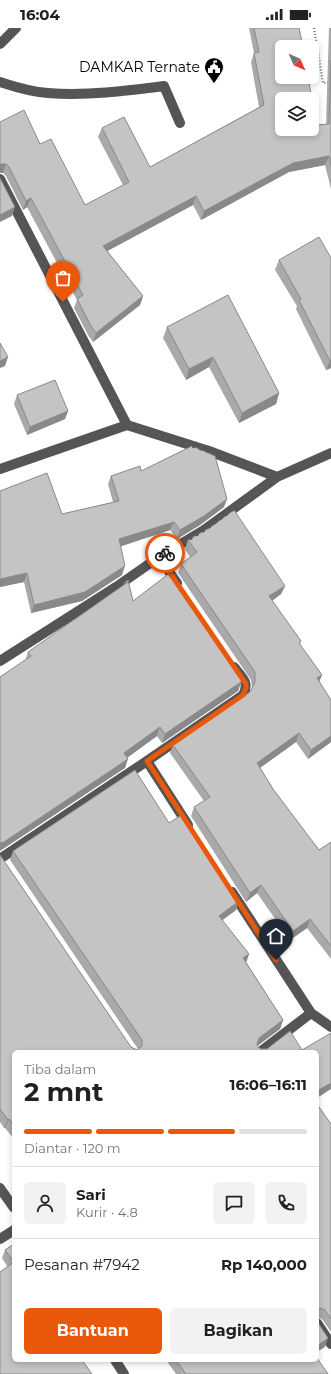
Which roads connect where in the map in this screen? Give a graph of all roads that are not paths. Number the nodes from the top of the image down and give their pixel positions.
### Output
1 (16, 28) edge
2 (0, 44) edge
3 (0, 82) edge
4 (180, 123) dead end
5 (0, 178) edge
6 (127, 425) junction
7 (331, 453) edge
8 (0, 469) edge
9 (277, 477) junction
10 (159, 557) junction
11 (180, 588) edge
12 (228, 658) edge
13 (0, 661) edge
14 (147, 761) junction
15 (194, 834) edge
16 (2, 859) edge
17 (225, 881) edge
18 (311, 1013) junction
19 (331, 1027) edge
20 (263, 1050) edge
21 (0, 1188) edge
22 (12, 1205) edge
23 (12, 1231) edge
24 (0, 1240) edge
25 (319, 1326) edge
26 (331, 1344) edge
27 (116, 1362) edge
28 (124, 1374) edge

1 - 2 street
3 - 4 street
5 - 6 street
6 - 8 street
6 - 9 street
7 - 9 street
9 - 10 street
10 - 11 street
10 - 13 street
12 - 14 street
14 - 15 street
14 - 16 street
17 - 18 street
18 - 19 street
18 - 20 street
21 - 22 street
23 - 24 street
25 - 26 street
27 - 28 street

